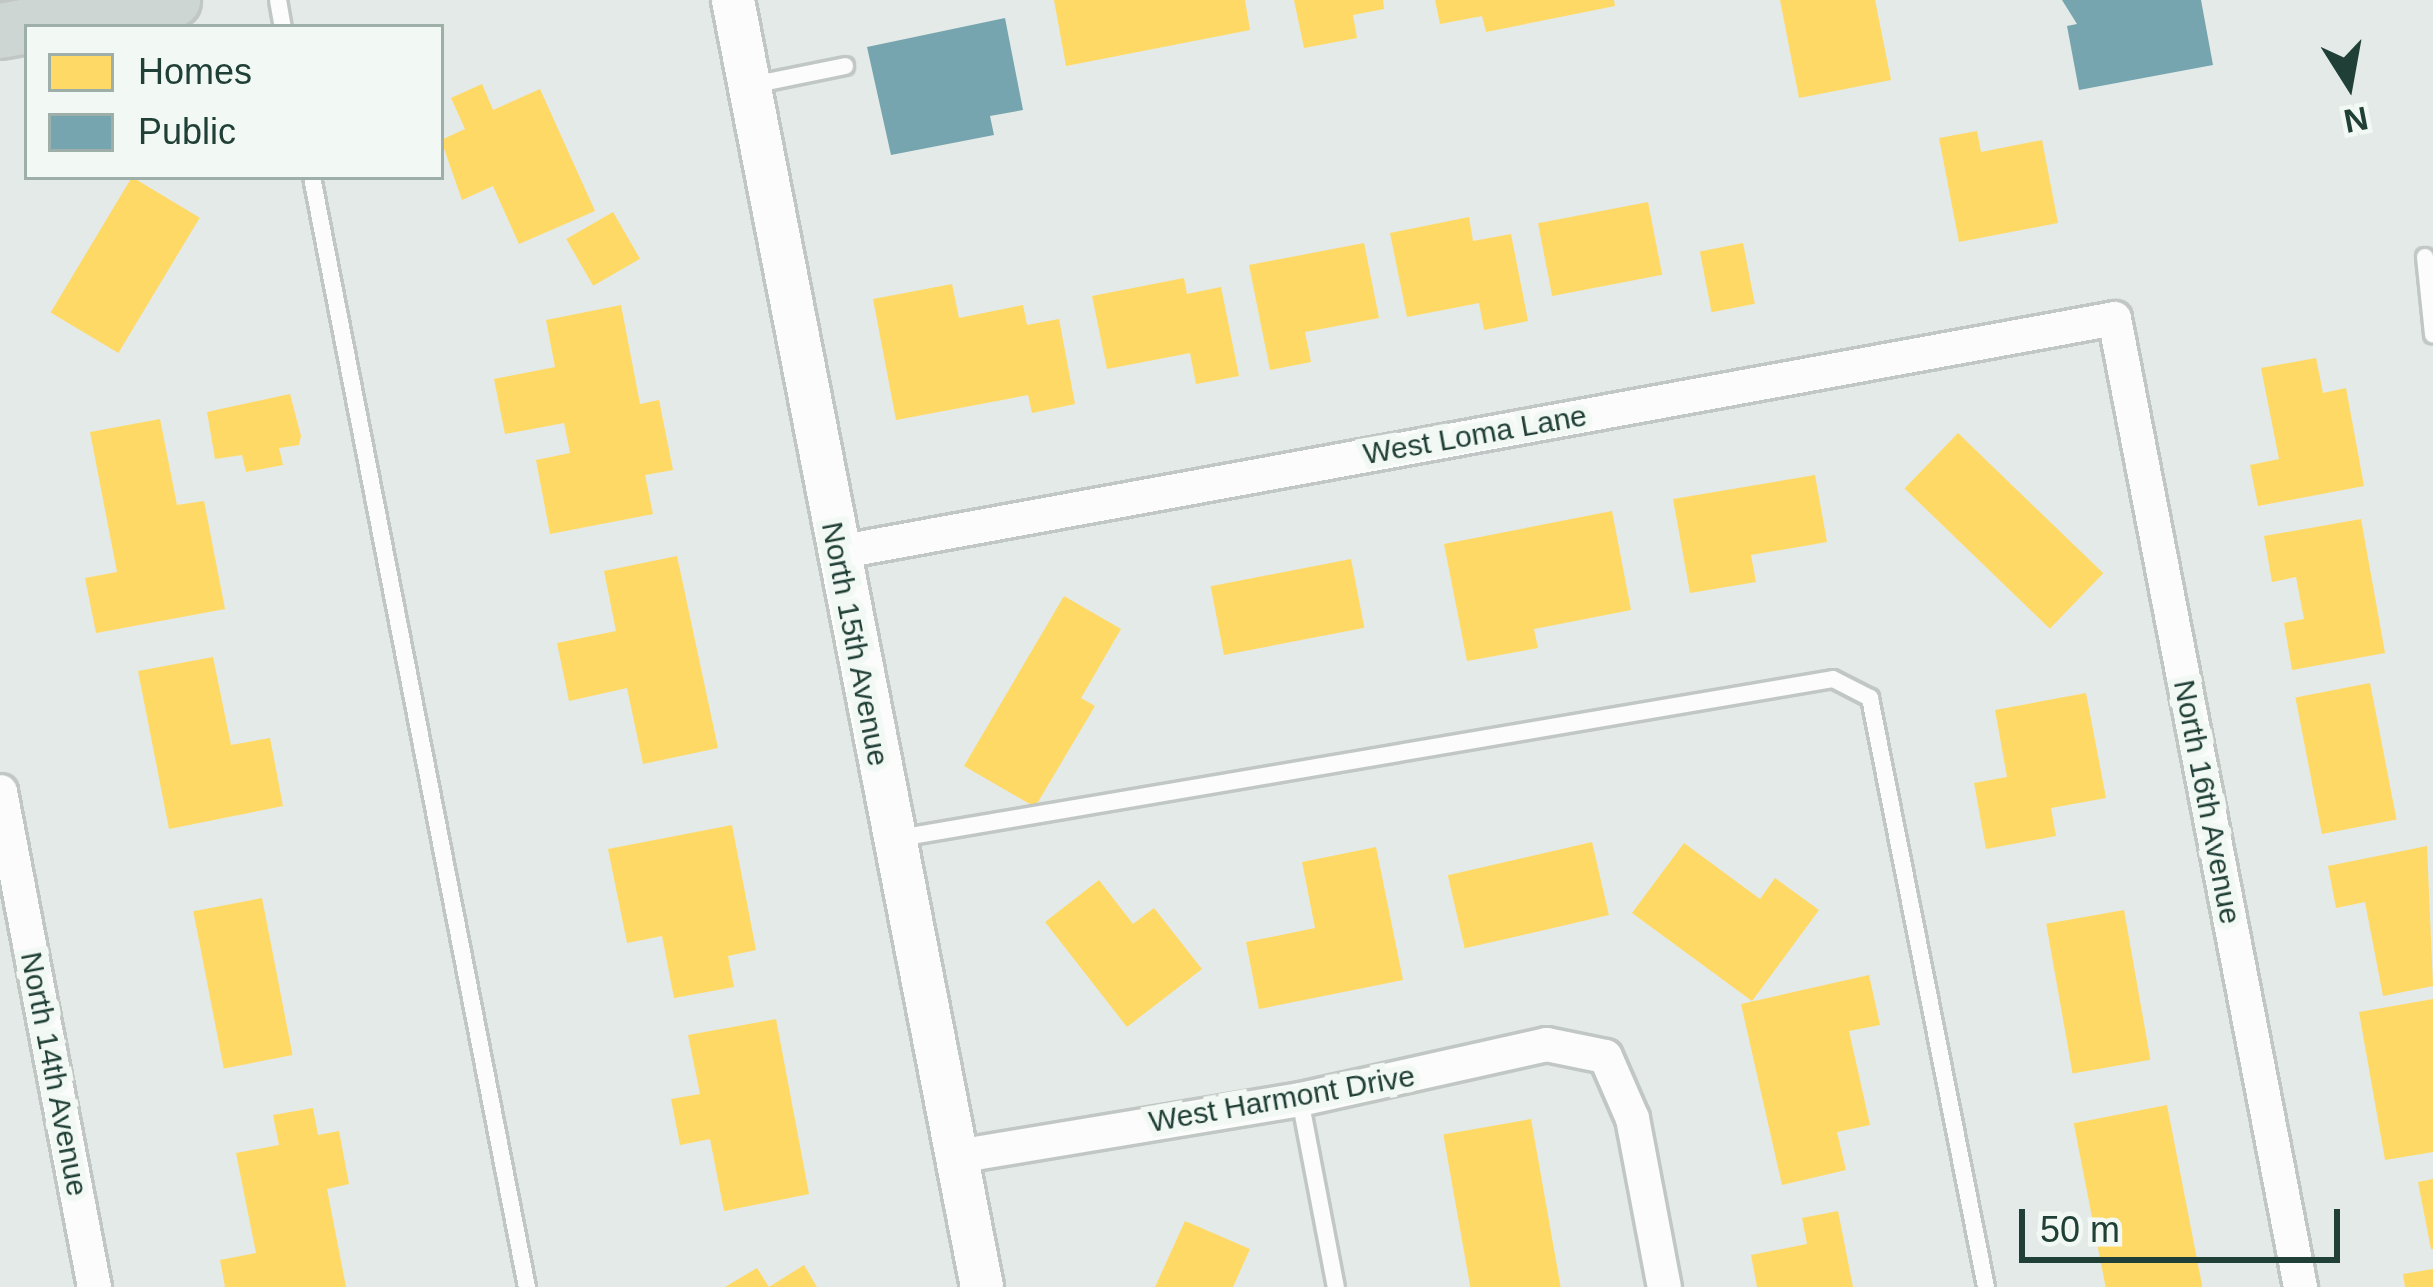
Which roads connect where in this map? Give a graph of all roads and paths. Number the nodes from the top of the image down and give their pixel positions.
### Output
1 (173, 0) edge
2 (734, 0) edge
3 (39, 24) edge
4 (845, 66) dead end
5 (749, 86) junction
6 (313, 180) edge
7 (2425, 257) dead end
8 (2114, 318) joint
9 (2433, 335) edge
10 (837, 552) junction
11 (0, 790) edge
12 (893, 839) junction
13 (1300, 1099) junction
14 (956, 1156) junction
15 (94, 1287) edge
16 (527, 1287) edge
17 (982, 1287) edge
18 (1336, 1287) edge
19 (1664, 1287) edge
20 (1986, 1287) edge
21 (2300, 1287) edge

1 - 3 main road
2 - 5 street, North 15th Avenue
4 - 5 lane
5 - 10 street, North 15th Avenue
6 - 16 lane
7 - 9 lane
8 - 10 street, West Loma Lane
8 - 21 street, North 16th Avenue
10 - 12 street, North 15th Avenue
11 - 15 street, North 14th Avenue
12 - 14 street, North 15th Avenue
12 - 20 lane
13 - 14 street, West Harmont Drive
13 - 18 lane
13 - 19 street, West Harmont Drive
14 - 17 street, North 15th Avenue

